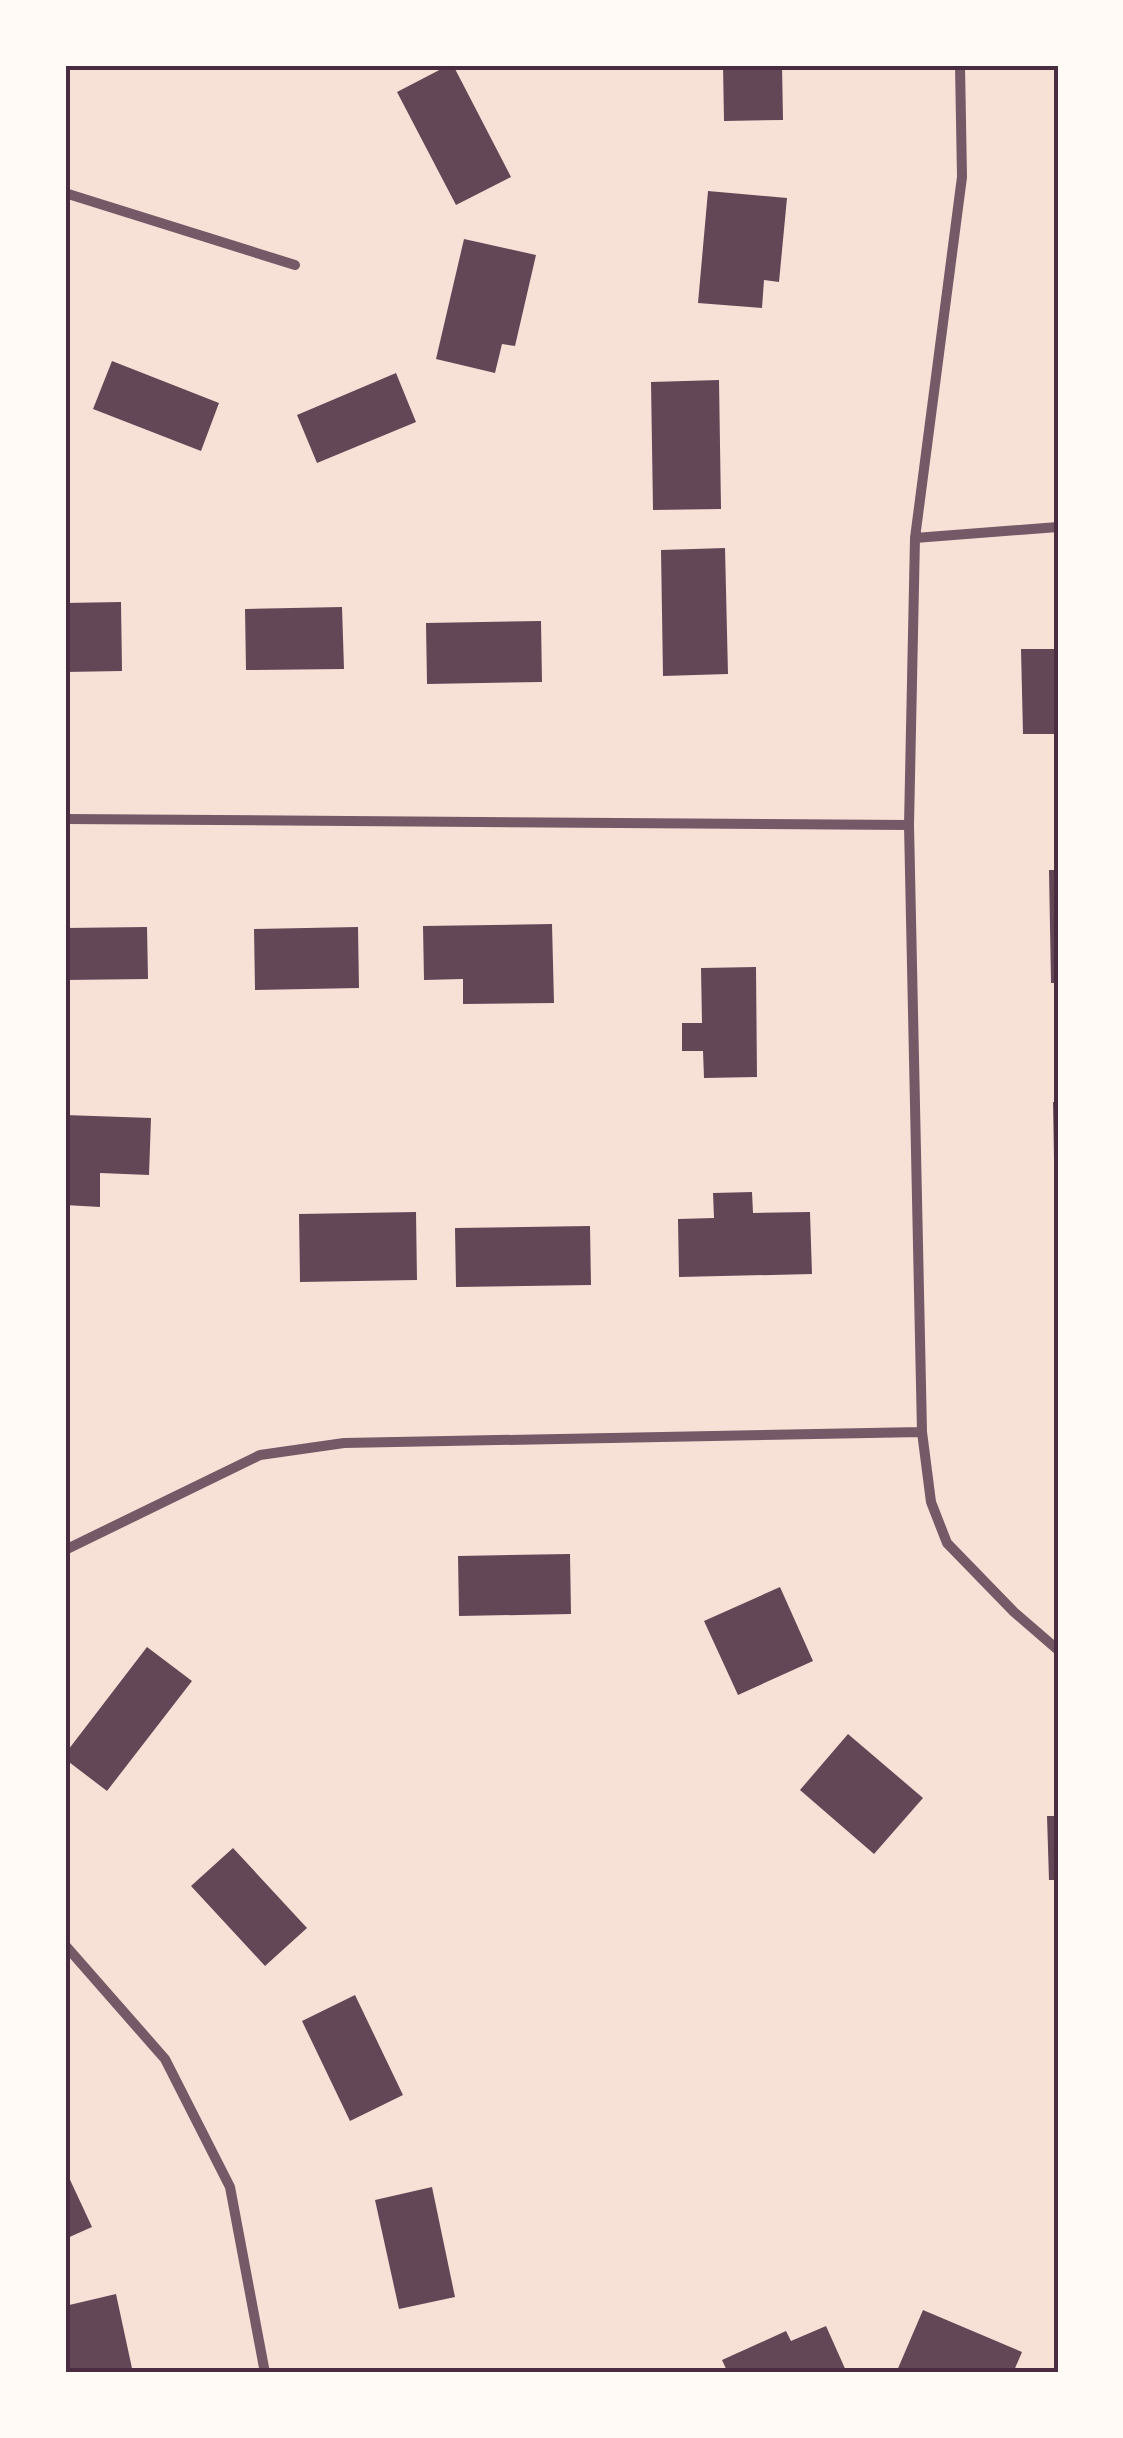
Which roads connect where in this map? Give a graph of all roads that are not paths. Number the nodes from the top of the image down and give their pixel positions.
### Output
1 (960, 65) edge
2 (65, 193) edge
3 (295, 265) dead end
4 (1058, 527) edge
5 (915, 538) junction
6 (65, 819) edge
7 (909, 825) junction
8 (922, 1432) junction
9 (65, 1550) edge
10 (1058, 1650) edge
11 (65, 1945) edge
12 (265, 2373) edge

1 - 5 street
2 - 3 street
4 - 5 street
5 - 7 street
6 - 7 street
7 - 8 street
8 - 9 street
8 - 10 street
11 - 12 street

